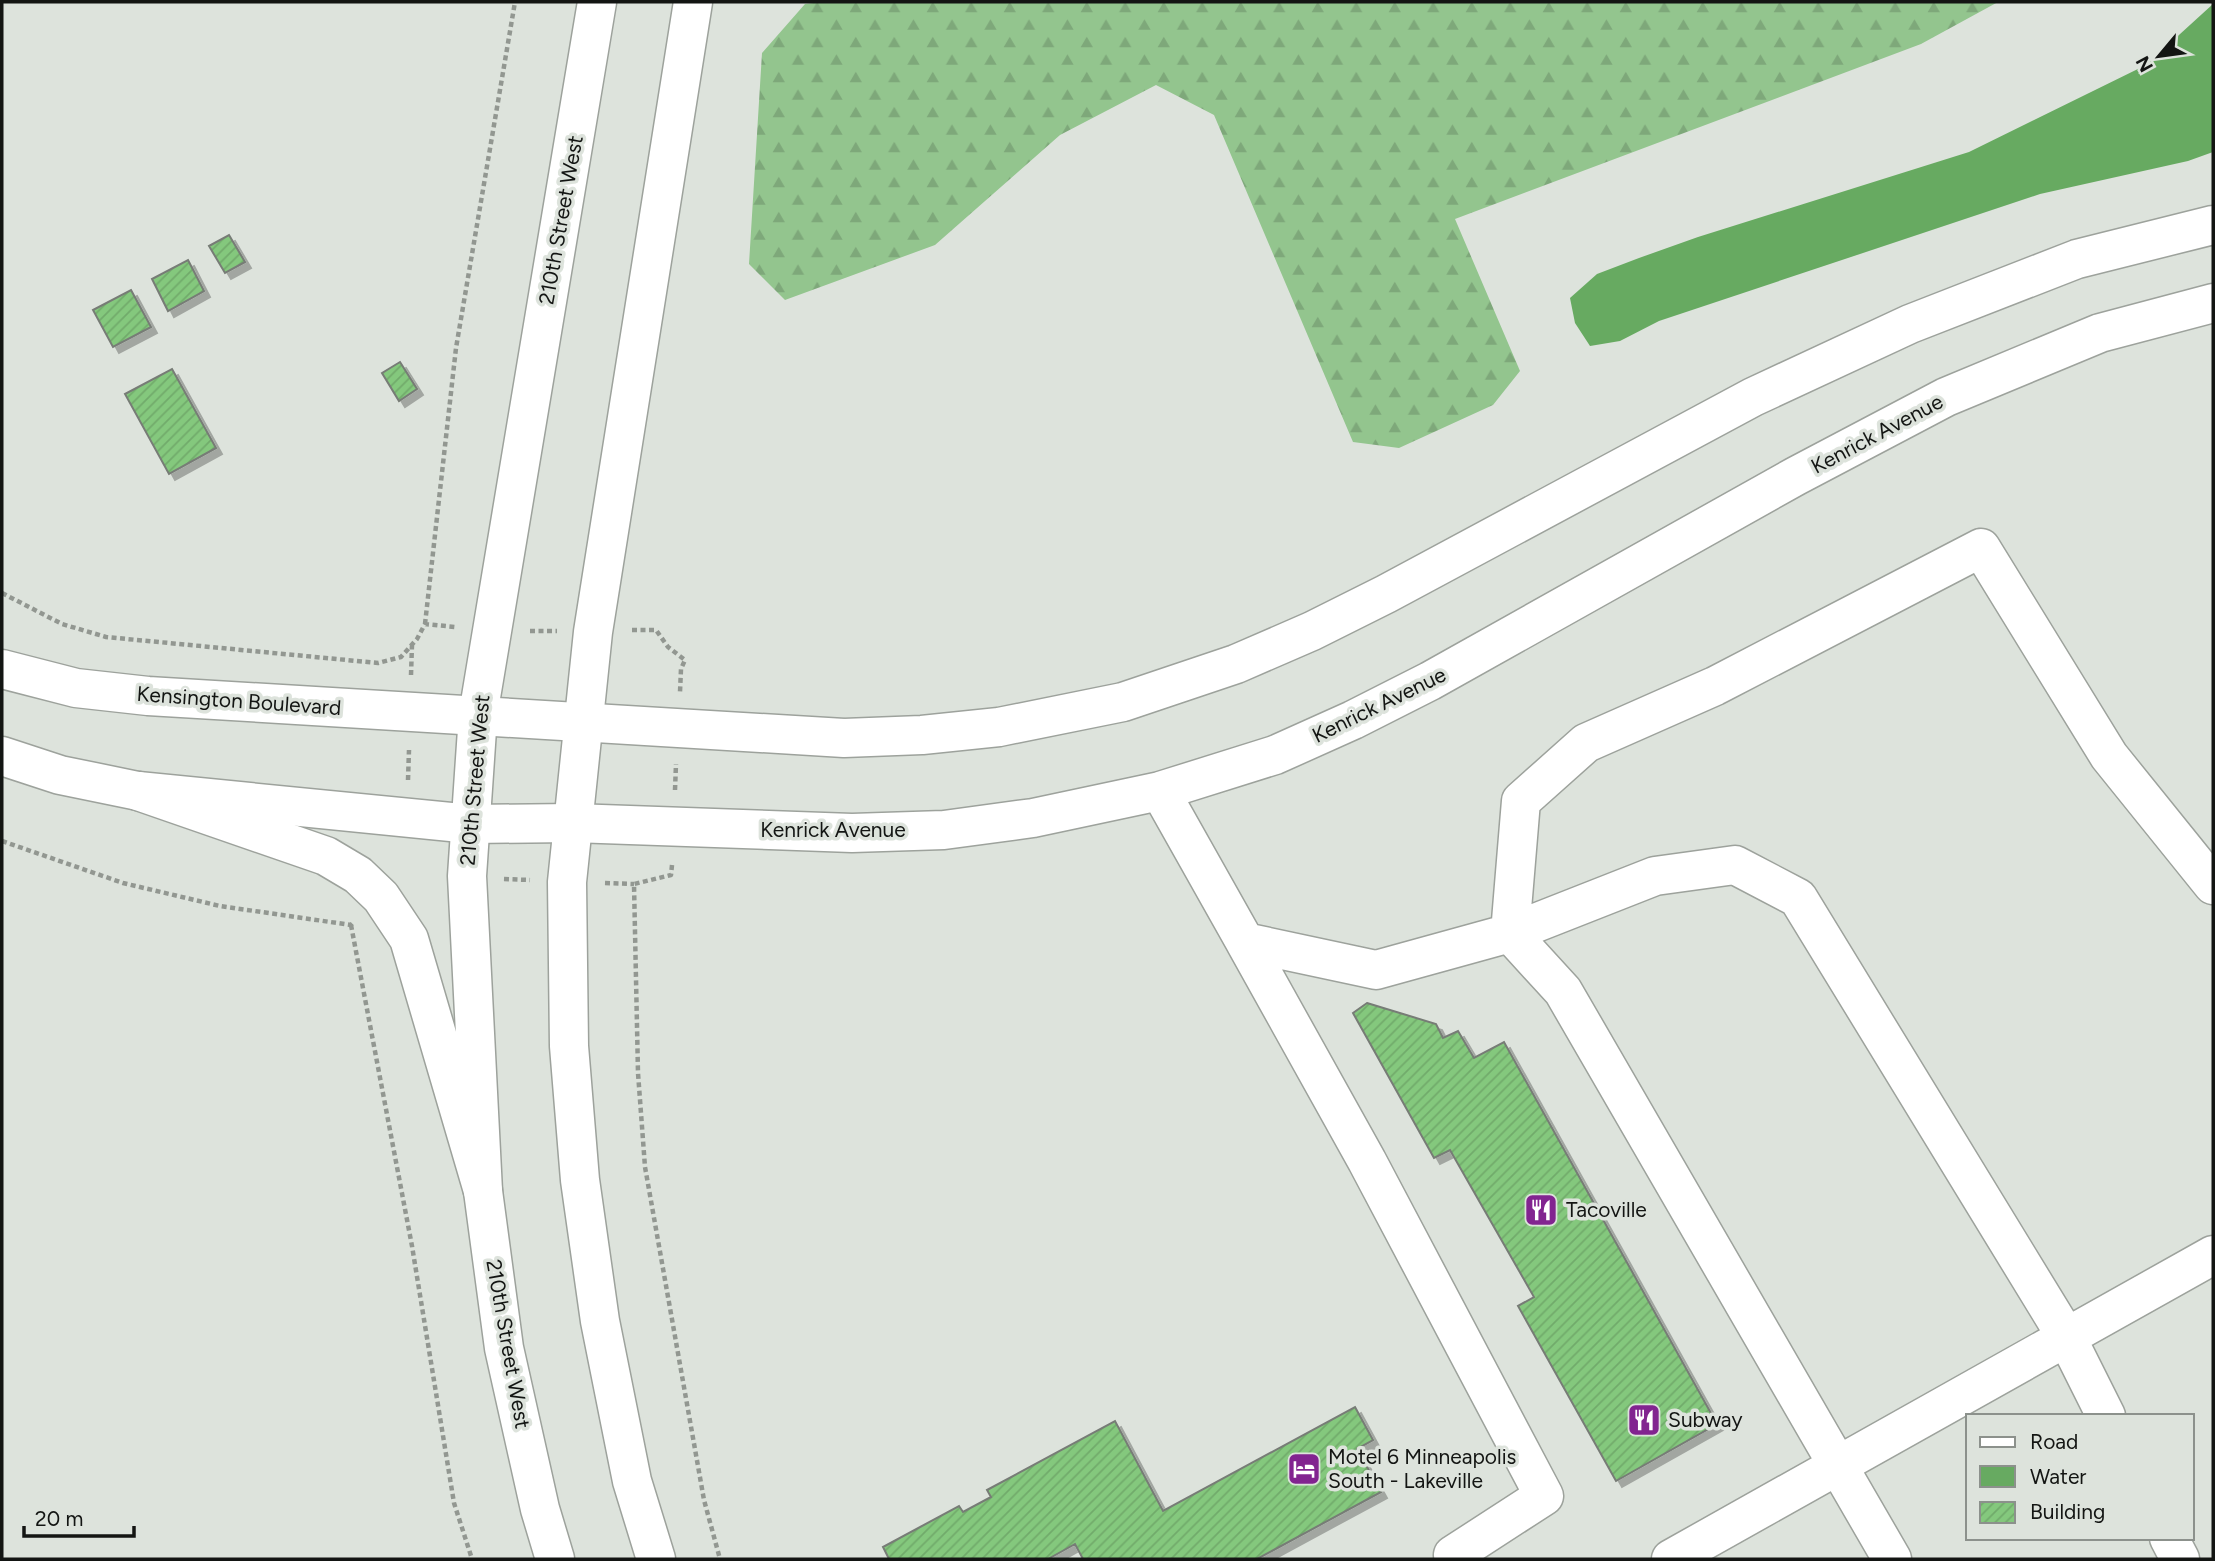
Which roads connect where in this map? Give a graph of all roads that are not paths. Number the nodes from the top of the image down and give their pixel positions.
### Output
1 (597, 2) edge
2 (693, 2) edge
3 (2213, 225) edge
4 (2213, 303) edge
5 (2, 669) edge
6 (478, 715) junction
7 (584, 722) junction
8 (2, 756) edge
9 (138, 791) junction
10 (1160, 791) junction
11 (573, 823) junction
12 (471, 824) junction
13 (2213, 885) edge
14 (1510, 933) junction
15 (1244, 942) junction
16 (483, 1191) junction
17 (2213, 1255) edge
18 (2067, 1338) junction
19 (2105, 1414) edge
20 (1839, 1465) junction
21 (2170, 1540) edge
22 (1451, 1558) edge
23 (555, 1559) edge
24 (656, 1559) edge
25 (1671, 1559) edge
26 (1892, 1559) edge
27 (2180, 1559) edge

1 - 6 main road, 210th Street West
2 - 7 main road
3 - 7 main road
4 - 10 main road, Kenrick Avenue
5 - 6 main road, Kensington Boulevard
6 - 7 main road
6 - 12 main road, 210th Street West
7 - 11 main road
8 - 9 main road
9 - 12 main road
9 - 16 main road
10 - 11 main road, Kenrick Avenue
10 - 15 main road
11 - 12 main road, Kenrick Avenue
11 - 24 main road
12 - 16 main road, 210th Street West
13 - 14 main road
14 - 15 main road
14 - 18 main road
14 - 20 main road
15 - 22 main road
16 - 23 main road, 210th Street West
17 - 18 main road
18 - 19 main road
18 - 20 main road
20 - 25 main road
20 - 26 main road
21 - 27 main road

